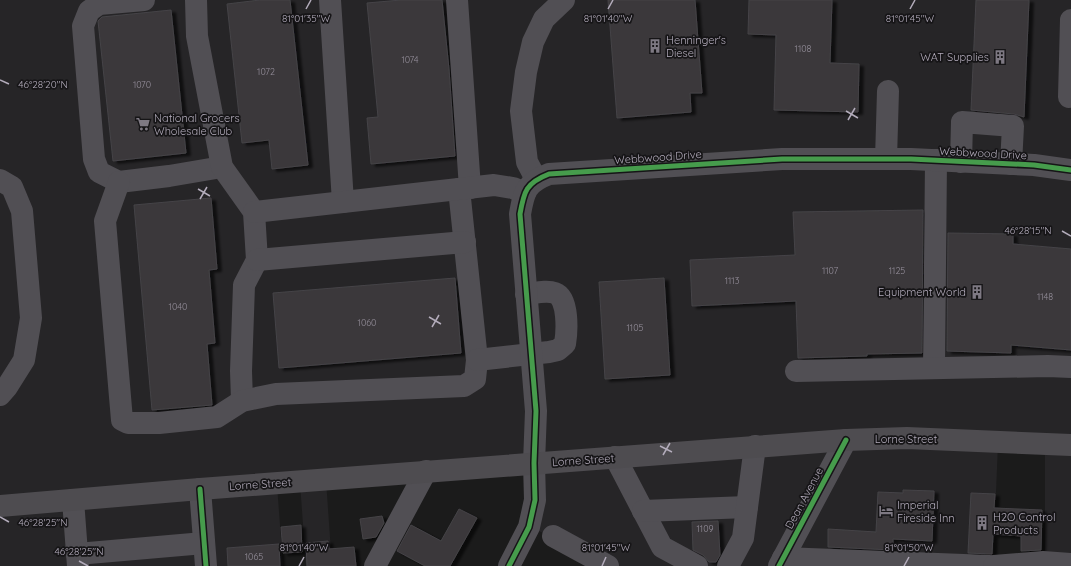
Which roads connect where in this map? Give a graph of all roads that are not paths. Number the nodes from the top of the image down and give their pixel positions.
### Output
1 (144, 0) edge
2 (196, 0) edge
3 (330, 0) edge
4 (457, 0) edge
5 (564, 0) edge
6 (1071, 20) edge
7 (888, 91) dead end
8 (1069, 97) dead end
9 (886, 159) junction
10 (936, 160) junction
11 (961, 162) junction
12 (1011, 164) junction
13 (222, 167) junction
14 (1071, 170) edge
15 (0, 180) edge
16 (119, 182) junction
17 (531, 186) junction
18 (465, 188) junction
19 (343, 202) junction
20 (254, 212) junction
21 (465, 242) junction
22 (257, 260) junction
23 (526, 294) junction
24 (532, 354) junction
25 (477, 360) junction
26 (934, 368) junction
27 (1071, 368) edge
28 (796, 371) dead end
29 (0, 395) edge
30 (242, 402) junction
31 (846, 440) junction
32 (1071, 445) edge
33 (755, 446) junction
34 (615, 457) junction
35 (534, 463) junction
36 (426, 471) junction
37 (200, 489) junction
38 (73, 500) junction
39 (0, 506) edge
40 (747, 507) junction
41 (643, 511) junction
42 (553, 536) dead end
43 (204, 543) junction
44 (78, 560) edge
45 (781, 562) edge
46 (1042, 564) edge
47 (1071, 564) edge
48 (206, 566) edge
49 (375, 566) edge
50 (509, 566) edge
51 (608, 566) edge
52 (697, 566) edge
53 (728, 566) edge
54 (988, 566) edge
55 (994, 566) edge

1 - 16 street
2 - 13 street
3 - 19 street
4 - 18 street
5 - 17 street
6 - 8 street
7 - 9 street
9 - 10 street, Webbwood Drive
9 - 17 street, Webbwood Drive
10 - 11 street, Webbwood Drive
10 - 26 street
11 - 12 street, Webbwood Drive
11 - 12 street
12 - 14 street, Webbwood Drive
13 - 16 street
13 - 20 street
15 - 29 street
16 - 30 street
17 - 18 street
17 - 23 street
18 - 19 street
18 - 21 street
19 - 20 street
20 - 22 street
21 - 22 street
21 - 25 street
22 - 30 street
23 - 24 street
23 - 24 street
24 - 25 street
24 - 35 street
25 - 30 street
26 - 27 street
26 - 28 street
31 - 32 main road, Lorne Street
31 - 33 main road, Lorne Street
31 - 45 street, Dean Avenue
33 - 34 main road, Lorne Street
33 - 40 street
34 - 35 main road, Lorne Street
34 - 41 street
35 - 36 main road, Lorne Street
35 - 50 street
36 - 37 main road, Lorne Street
36 - 49 street
37 - 38 main road, Lorne Street
37 - 43 street
38 - 39 main road, Lorne Street
38 - 44 street
40 - 41 street
40 - 53 street
41 - 52 street
42 - 51 street
43 - 44 street
43 - 48 street
45 - 54 street
46 - 47 street
46 - 55 street

